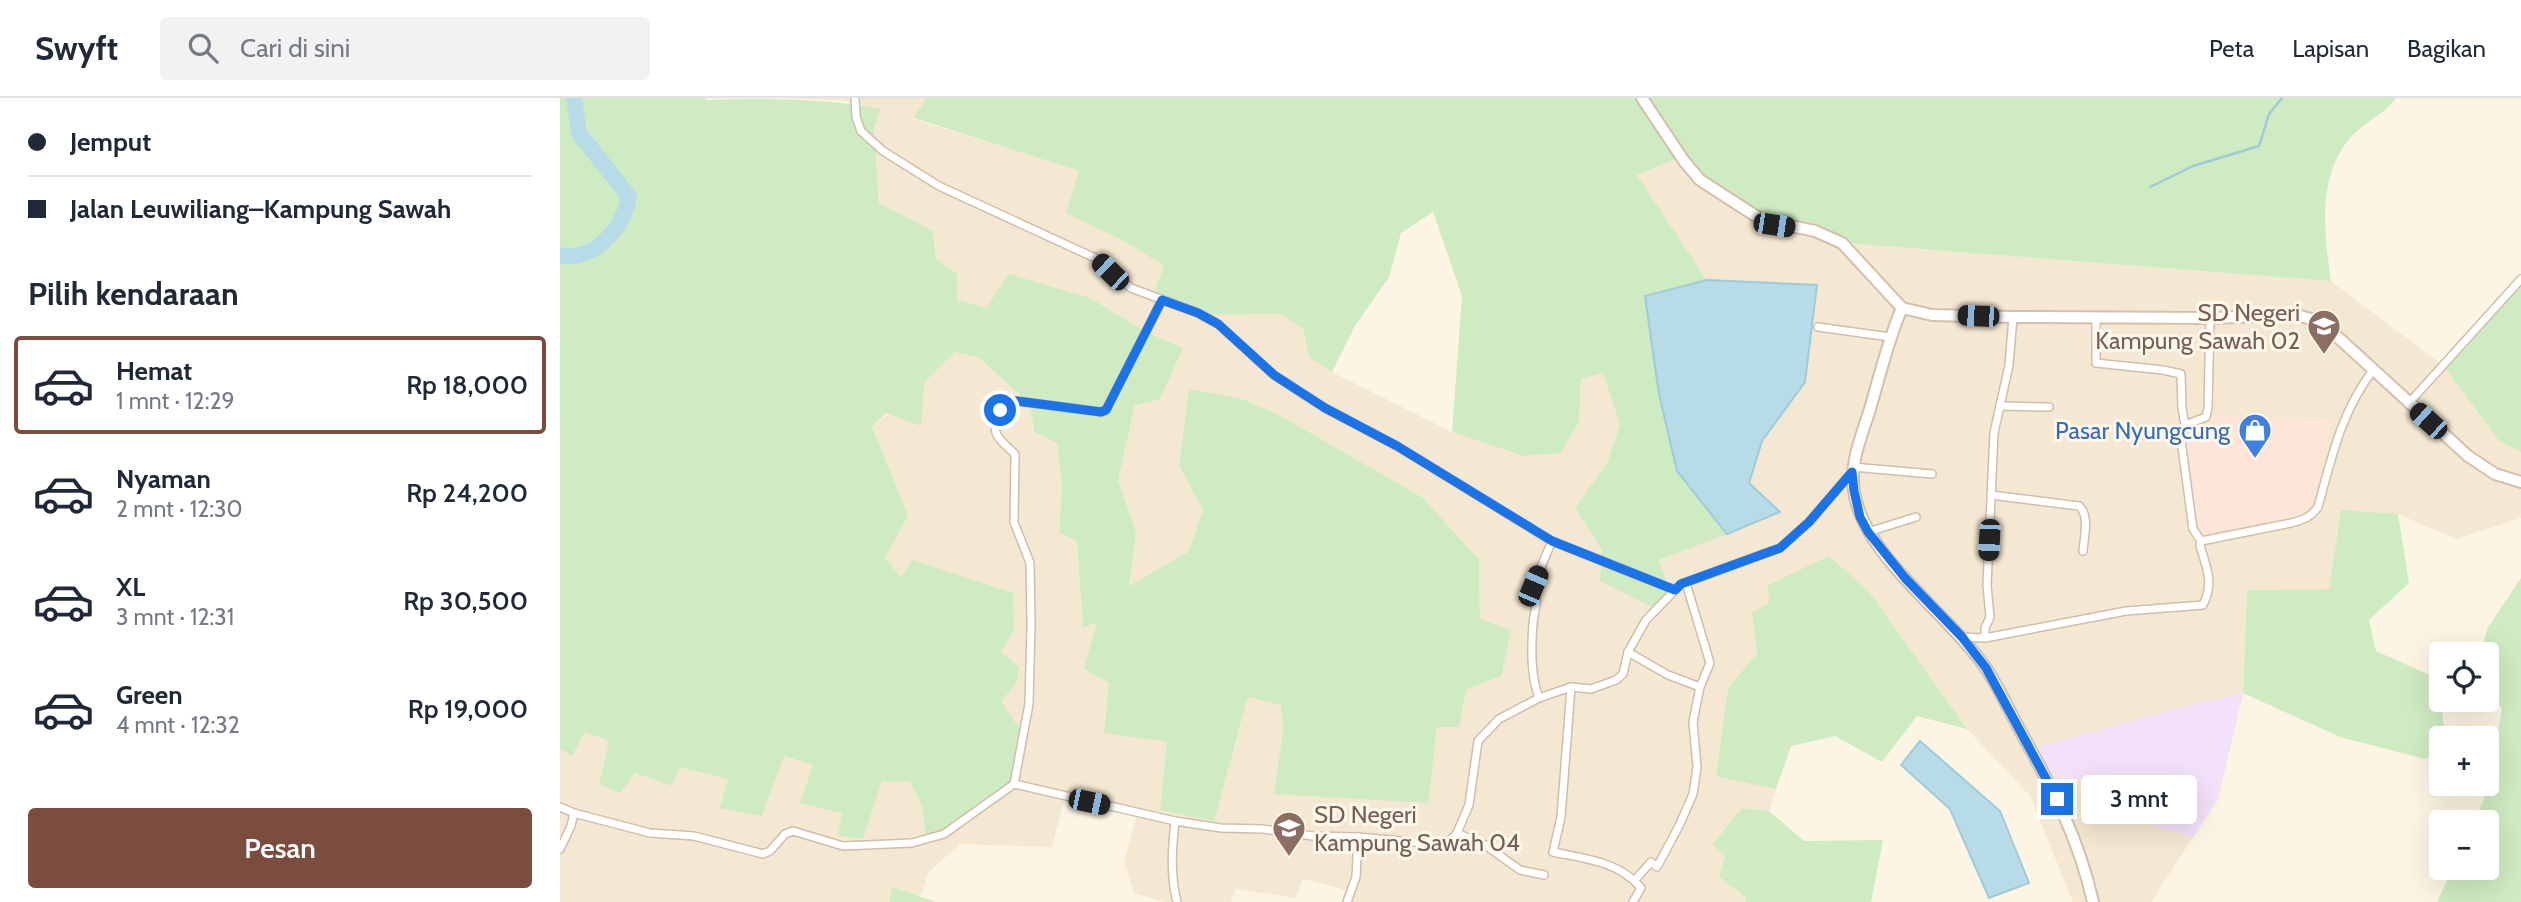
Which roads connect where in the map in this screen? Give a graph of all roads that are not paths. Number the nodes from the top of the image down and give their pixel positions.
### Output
1 (855, 98) edge
2 (1642, 98) edge
3 (2521, 279) edge
4 (1162, 300) junction
5 (1902, 308) junction
6 (2013, 317) junction
7 (2096, 317) junction
8 (2210, 318) junction
9 (1818, 327) dead end
10 (1891, 337) junction
11 (2373, 370) junction
12 (2408, 404) junction
13 (2000, 406) junction
14 (2049, 407) dead end
15 (2185, 425) junction
16 (1853, 470) junction
17 (1932, 474) dead end
18 (2521, 482) edge
19 (1991, 495) junction
20 (1916, 517) dead end
21 (1868, 532) junction
22 (1552, 541) junction
23 (2201, 541) junction
24 (2083, 551) dead end
25 (1686, 583) junction
26 (1675, 590) junction
27 (1962, 637) junction
28 (1985, 638) junction
29 (1628, 652) junction
30 (1571, 687) junction
31 (1700, 687) junction
32 (1539, 698) junction
33 (1014, 784) junction
34 (560, 807) edge
35 (574, 813) junction
36 (1175, 821) junction
37 (1457, 833) junction
38 (1358, 837) junction
39 (560, 849) edge
40 (1544, 875) dead end
41 (1635, 880) junction
42 (1177, 902) edge
43 (1347, 902) edge
44 (1633, 902) edge
45 (2093, 902) edge

1 - 4 street
2 - 5 main road
3 - 12 street
4 - 22 street
4 - 33 street
5 - 6 main road
5 - 10 main road
6 - 7 main road
6 - 13 street
7 - 8 main road
7 - 15 street
8 - 11 main road
8 - 15 street
9 - 10 street
10 - 16 main road
11 - 12 main road
11 - 23 street
12 - 18 main road
13 - 14 street
13 - 19 street
15 - 23 street
16 - 17 street
16 - 21 main road
16 - 25 street
19 - 24 street
19 - 28 street
20 - 21 street
21 - 27 main road
22 - 26 street
22 - 32 street
23 - 28 street
25 - 26 street
25 - 31 street
26 - 29 street
27 - 28 street
27 - 45 main road
29 - 30 street
29 - 31 street
30 - 32 street
30 - 41 street
31 - 41 street
32 - 37 street
33 - 35 street
33 - 36 street
34 - 35 street
35 - 39 street
36 - 38 street
36 - 42 street
37 - 38 street
37 - 40 street
38 - 43 street
41 - 44 street

